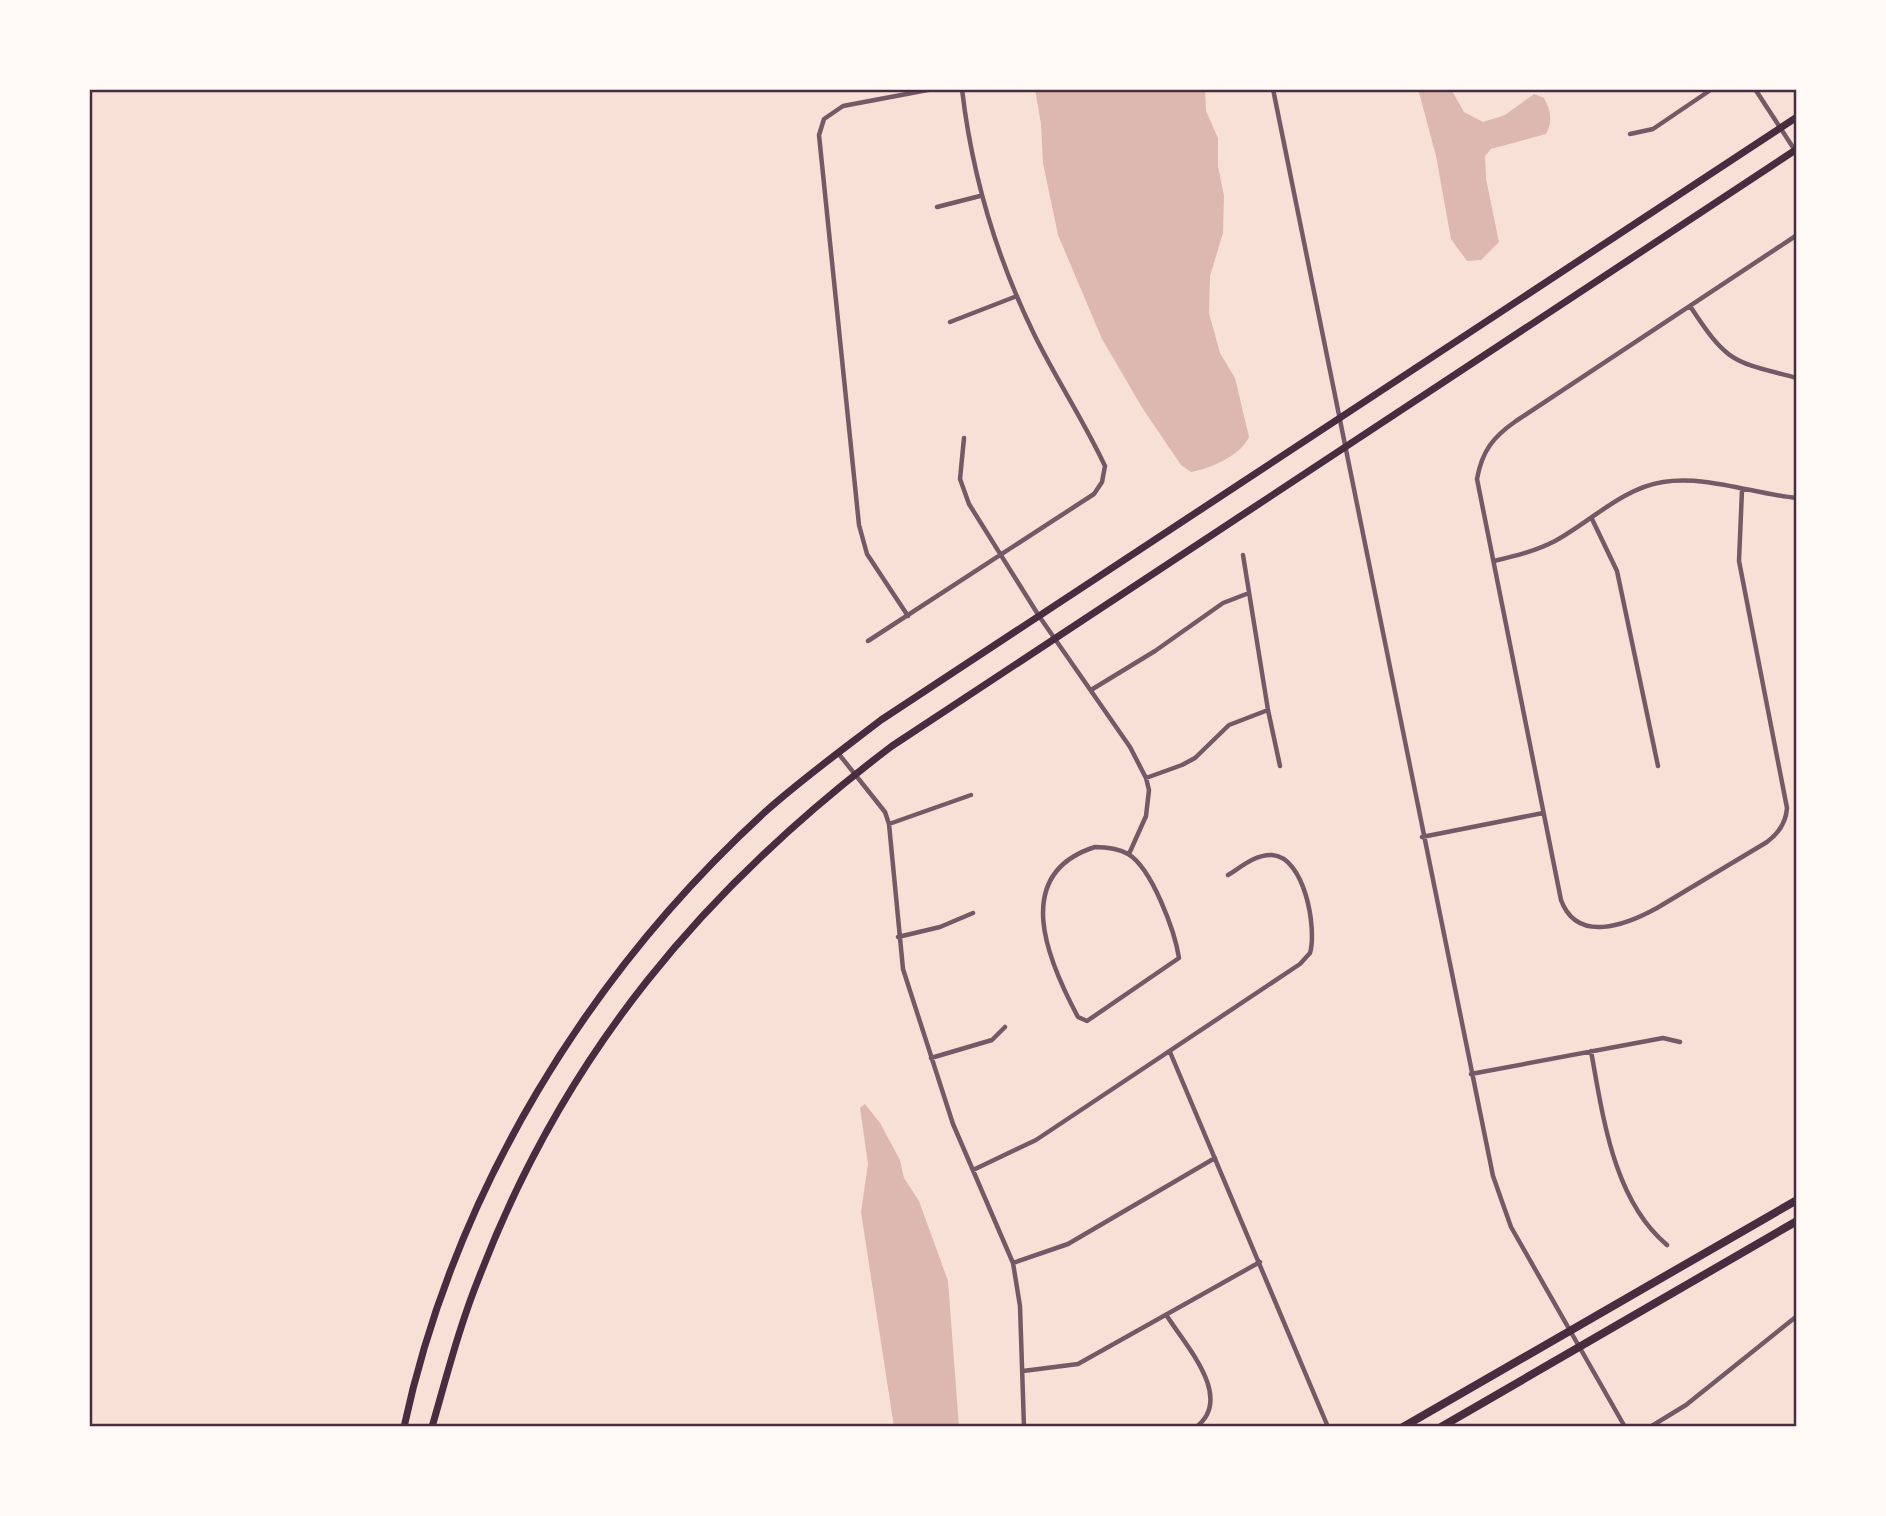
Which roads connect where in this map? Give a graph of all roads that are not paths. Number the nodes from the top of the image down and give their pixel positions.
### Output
1 (933, 89) edge
2 (962, 89) edge
3 (1273, 89) edge
4 (1712, 89) edge
5 (1755, 89) edge
6 (1797, 117) edge
7 (1781, 127) junction
8 (1630, 134) dead end
9 (1796, 151) edge
10 (981, 196) junction
11 (937, 206) dead end
12 (1797, 235) edge
13 (1017, 296) junction
14 (1690, 306) junction
15 (950, 322) dead end
16 (1797, 378) edge
17 (1339, 418) junction
18 (964, 438) dead end
19 (1345, 447) junction
20 (1742, 490) junction
21 (1797, 498) edge
22 (1591, 519) junction
23 (1002, 554) junction
24 (1243, 555) dead end
25 (1493, 561) junction
26 (1249, 593) junction
27 (908, 616) junction
28 (1039, 616) junction
29 (1055, 638) junction
30 (868, 641) dead end
31 (1091, 690) junction
32 (1268, 710) junction
33 (838, 753) junction
34 (1280, 766) dead end
35 (1658, 766) dead end
36 (855, 774) junction
37 (1146, 778) junction
38 (971, 795) dead end
39 (1544, 813) junction
40 (889, 824) junction
41 (1422, 837) junction
42 (1129, 854) junction
43 (1228, 875) dead end
44 (973, 913) dead end
45 (898, 937) junction
46 (1005, 1027) dead end
47 (1680, 1042) dead end
48 (1591, 1051) junction
49 (1170, 1052) junction
50 (931, 1058) junction
51 (1471, 1074) junction
52 (1215, 1157) junction
53 (973, 1170) junction
54 (1797, 1200) edge
55 (1797, 1222) edge
56 (1667, 1245) dead end
57 (1260, 1262) junction
58 (1013, 1263) junction
59 (1167, 1316) junction
60 (1797, 1316) edge
61 (1571, 1330) junction
62 (1581, 1346) junction
63 (1023, 1371) junction
64 (404, 1427) edge
65 (432, 1427) edge
66 (1024, 1427) edge
67 (1196, 1427) edge
68 (1328, 1427) edge
69 (1403, 1427) edge
70 (1441, 1427) edge
71 (1625, 1427) edge
72 (1650, 1427) edge

1 - 27 street
2 - 10 street
3 - 17 street
4 - 8 street
5 - 7 street
6 - 7 main road
7 - 9 street
7 - 17 main road
9 - 19 main road
10 - 11 street
10 - 13 street
12 - 14 street
13 - 15 street
13 - 23 street
14 - 16 street
14 - 25 street
17 - 19 street
17 - 28 main road
18 - 23 street
19 - 29 main road
19 - 41 street
20 - 21 street
20 - 22 street
20 - 39 street
22 - 25 street
22 - 35 street
23 - 27 street
23 - 28 street
24 - 26 street
25 - 39 street
26 - 31 street
26 - 32 street
27 - 30 street
28 - 29 street
28 - 33 main road
29 - 31 street
29 - 36 main road
31 - 37 street
32 - 34 street
32 - 37 street
33 - 36 street
33 - 64 main road
36 - 40 street
36 - 65 main road
37 - 42 street
38 - 40 street
39 - 41 street
40 - 45 street
41 - 51 street
42 - 42 street
43 - 49 street
44 - 45 street
45 - 50 street
46 - 50 street
47 - 48 street
48 - 51 street
48 - 56 street
49 - 52 street
49 - 53 street
50 - 53 street
51 - 61 street
52 - 57 street
52 - 58 street
53 - 58 street
54 - 61 main road
55 - 62 main road
57 - 59 street
57 - 68 street
58 - 63 street
59 - 63 street
59 - 67 street
60 - 72 street
61 - 62 street
61 - 69 main road
62 - 70 main road
62 - 71 street
63 - 66 street

